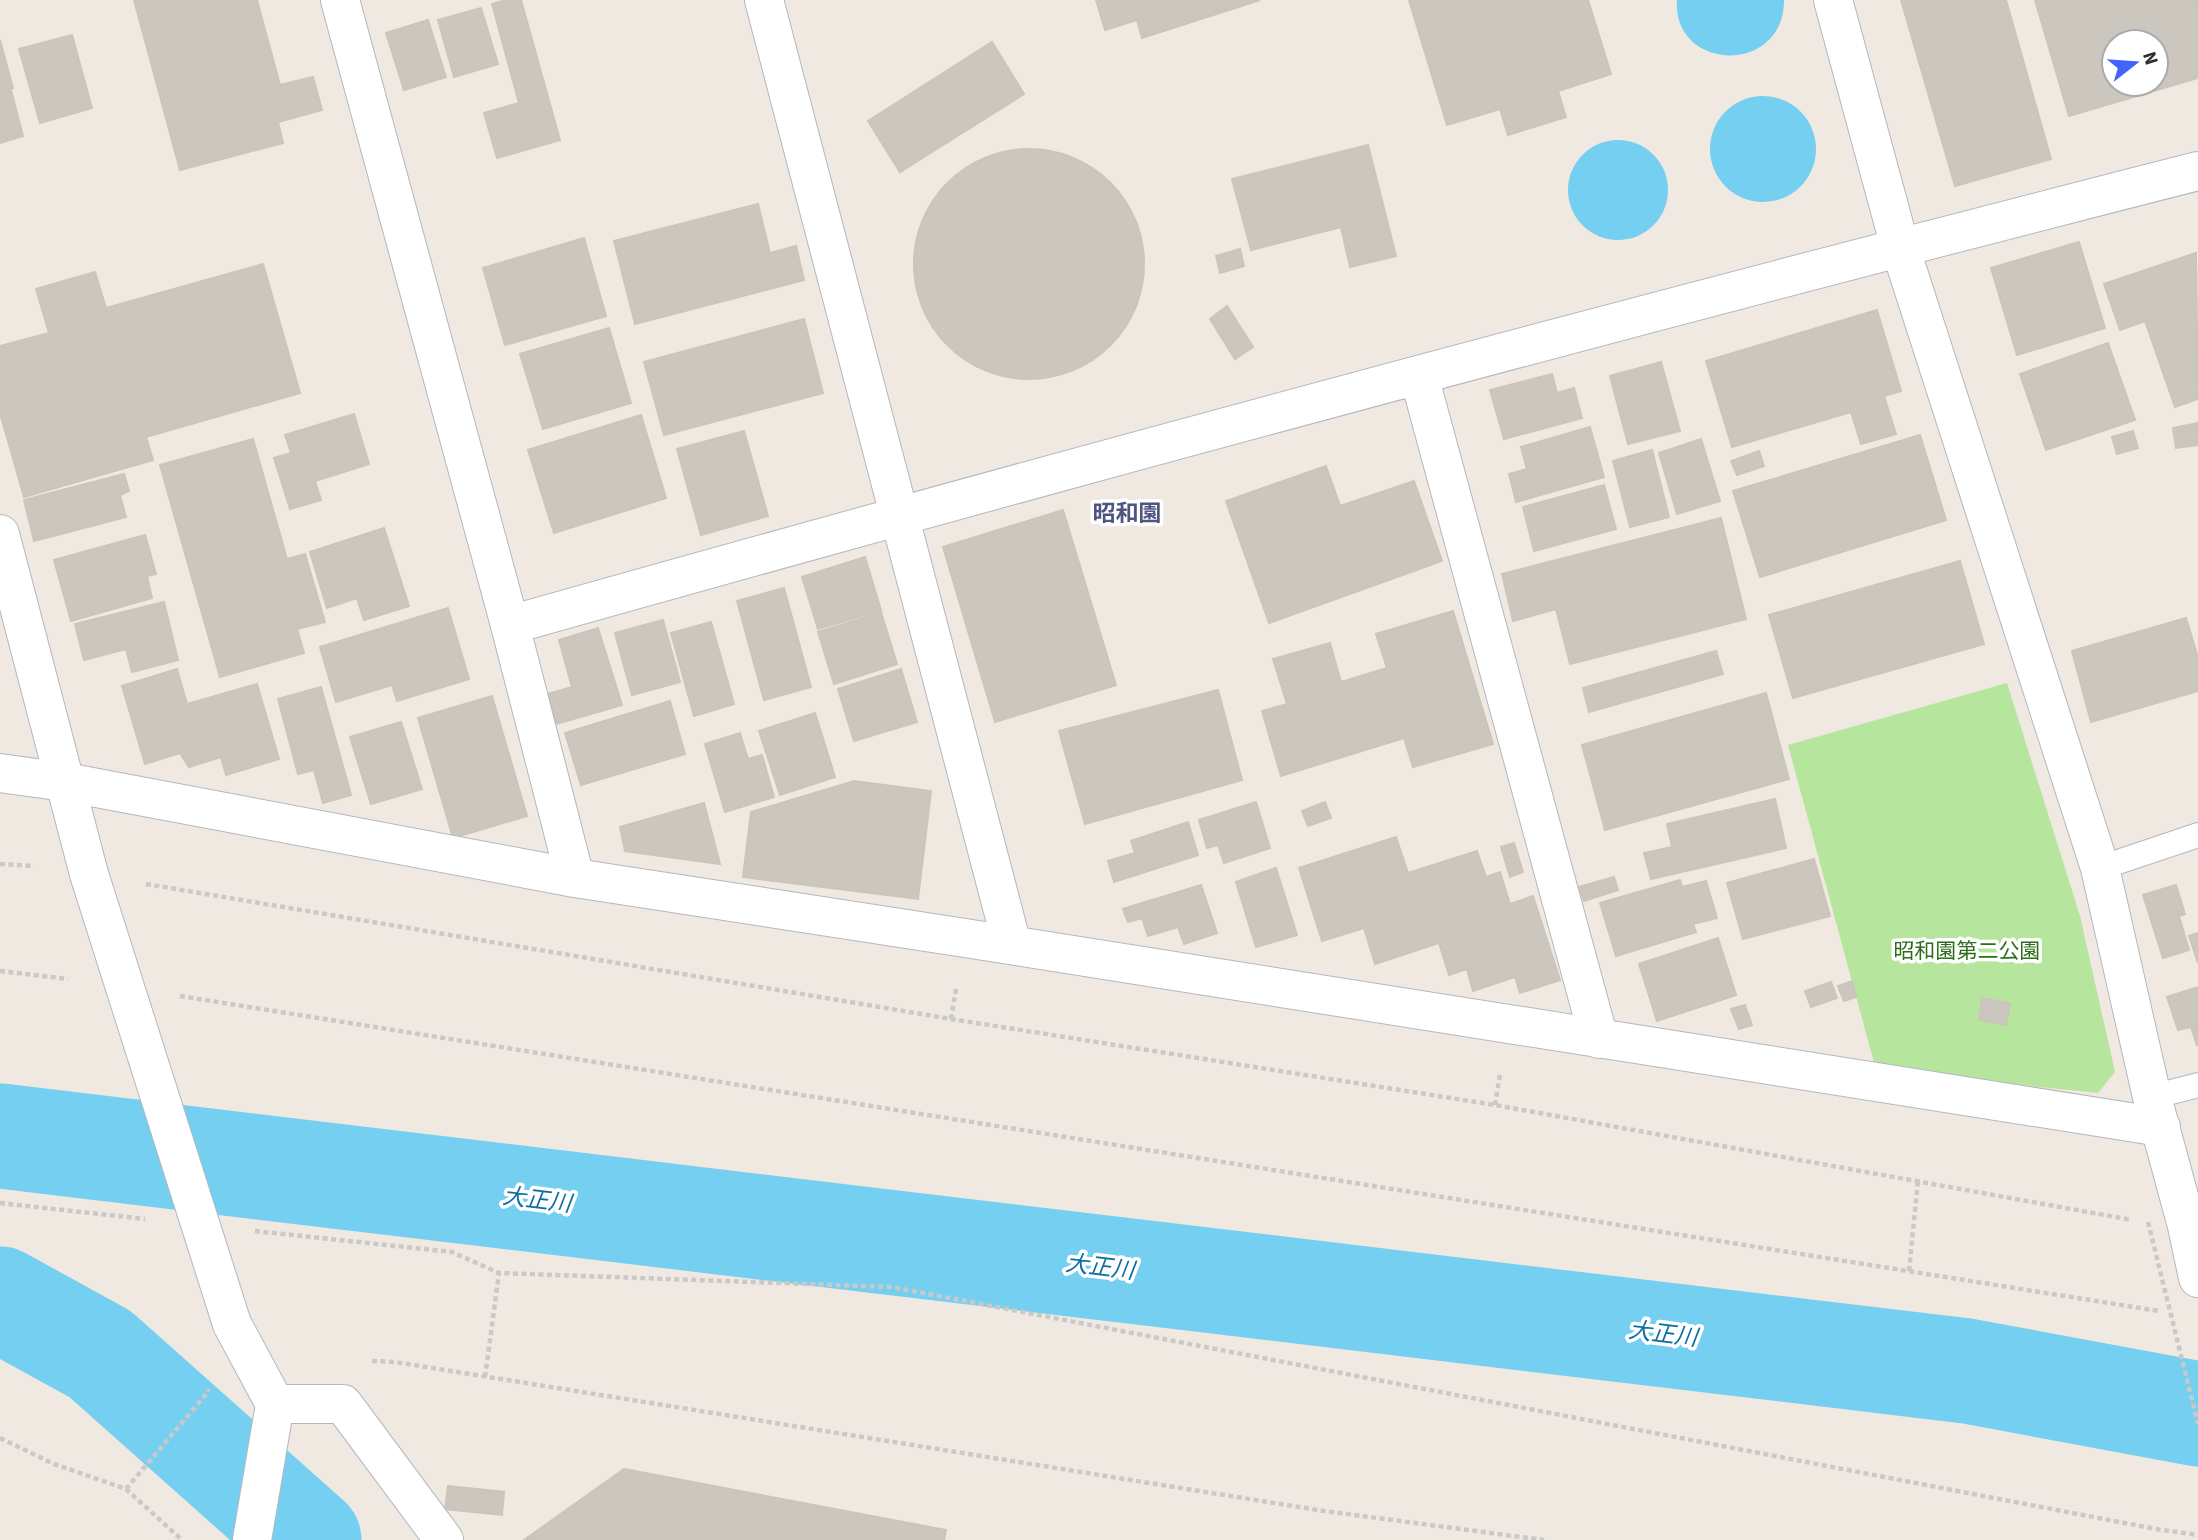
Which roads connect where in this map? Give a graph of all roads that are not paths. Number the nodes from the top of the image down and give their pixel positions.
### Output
1 (340, 0) edge
2 (764, 0) edge
3 (1833, 0) edge
4 (2198, 171) edge
5 (1900, 247) junction
6 (1419, 376) junction
7 (897, 515) junction
8 (0, 534) edge
9 (510, 625) junction
10 (0, 773) edge
11 (65, 782) junction
12 (2198, 835) edge
13 (2100, 868) junction
14 (575, 878) junction
15 (1012, 945) junction
16 (1599, 1040) junction
17 (2198, 1085) edge
18 (2157, 1112) junction
19 (2191, 1232) edge
20 (2198, 1278) edge
21 (275, 1404) junction
22 (252, 1540) edge
23 (444, 1540) edge

1 - 9 street
2 - 7 street
3 - 5 street
4 - 5 street
5 - 6 street
5 - 13 street
6 - 7 street
6 - 16 street
7 - 9 street
7 - 15 street
8 - 11 street
9 - 14 street
10 - 11 street
11 - 14 street
11 - 21 street, bridge
12 - 13 lane
13 - 18 street
14 - 15 street
15 - 16 street
16 - 18 street
17 - 18 lane
18 - 19 street
19 - 20 street
21 - 22 street
21 - 23 street

